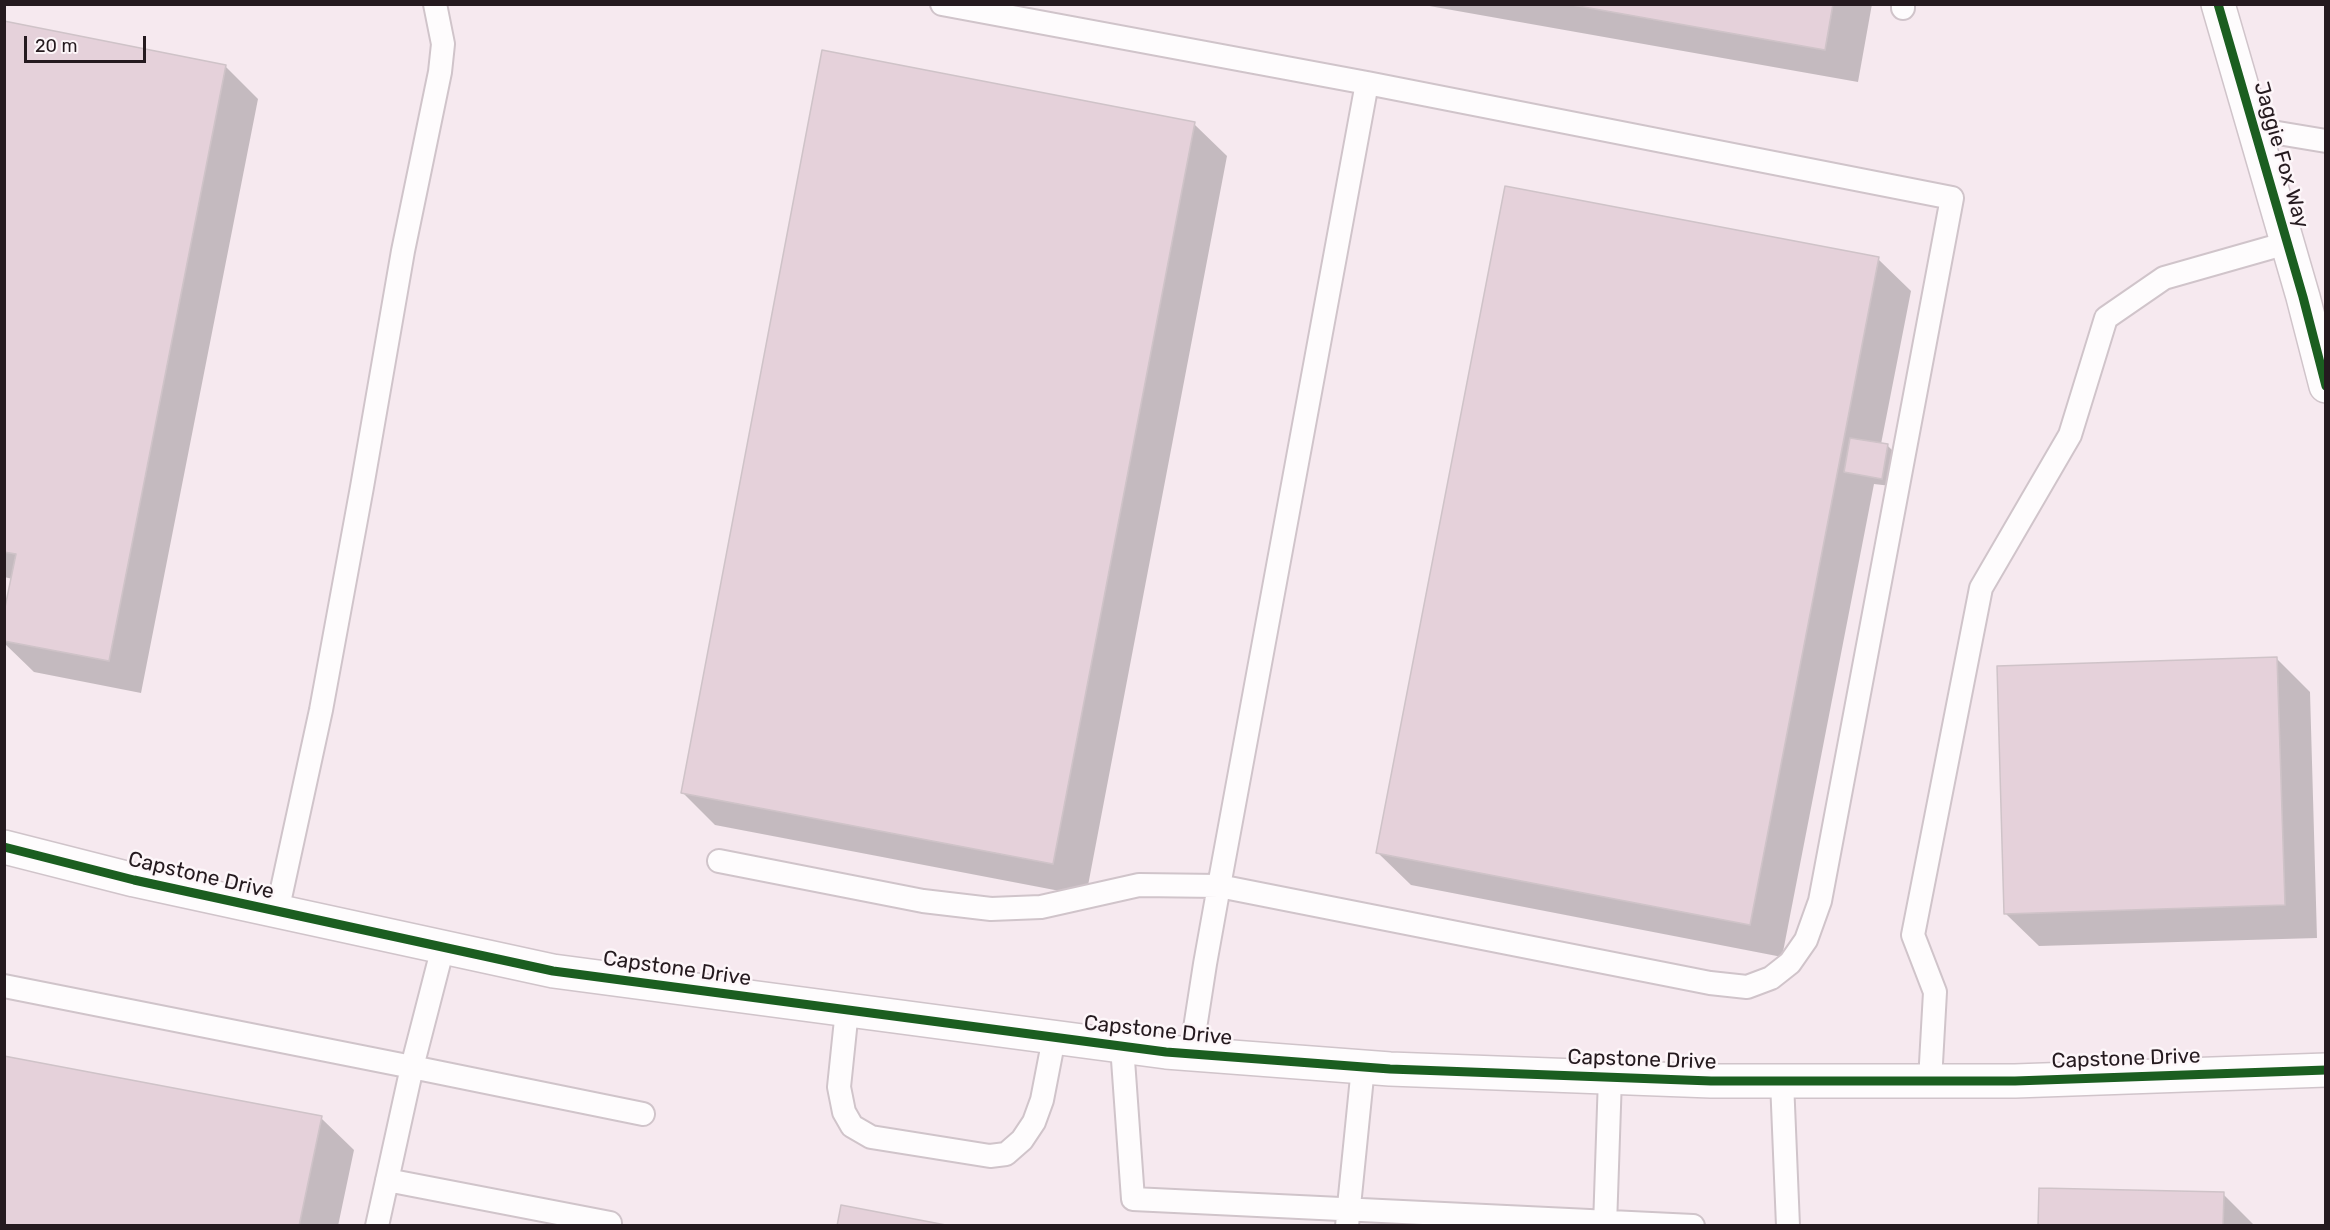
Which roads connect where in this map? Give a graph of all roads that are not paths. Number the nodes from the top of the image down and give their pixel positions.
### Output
1 (435, 4) edge
2 (942, 4) edge
3 (2218, 4) edge
4 (1367, 83) junction
5 (2254, 129) junction
6 (2325, 141) edge
7 (2287, 243) junction
8 (2325, 386) edge
9 (4, 847) edge
10 (719, 861) dead end
11 (1219, 886) junction
12 (277, 912) junction
13 (443, 947) junction
14 (4, 986) edge
15 (847, 1010) junction
16 (1054, 1038) junction
17 (1122, 1047) junction
18 (1191, 1054) junction
19 (412, 1067) junction
20 (1363, 1067) junction
21 (2325, 1070) edge
22 (1610, 1077) junction
23 (1782, 1081) junction
24 (1930, 1081) junction
25 (643, 1114) dead end
26 (387, 1179) junction
27 (1348, 1217) edge
28 (610, 1223) dead end
29 (1605, 1223) edge
30 (377, 1226) edge
31 (1693, 1226) edge
32 (1788, 1226) edge

1 - 12 lane
2 - 4 lane
3 - 5 street, Jaggie Fox Way
4 - 11 lane
4 - 11 lane
5 - 6 lane
5 - 7 street, Jaggie Fox Way
7 - 8 street, Jaggie Fox Way
7 - 24 lane
9 - 12 street, Capstone Drive
10 - 11 lane
11 - 18 lane
12 - 13 street, Capstone Drive
13 - 15 street, Capstone Drive
13 - 19 lane
14 - 19 lane
15 - 16 street, Capstone Drive
15 - 16 lane
16 - 17 street, Capstone Drive
17 - 18 street, Capstone Drive
17 - 27 lane
18 - 20 street, Capstone Drive
19 - 25 lane
19 - 26 lane
20 - 22 street, Capstone Drive
20 - 27 lane
21 - 24 street, Capstone Drive
22 - 23 street, Capstone Drive
22 - 29 lane
23 - 24 street, Capstone Drive
23 - 32 lane
26 - 28 lane
26 - 30 lane
27 - 29 lane
29 - 31 lane

